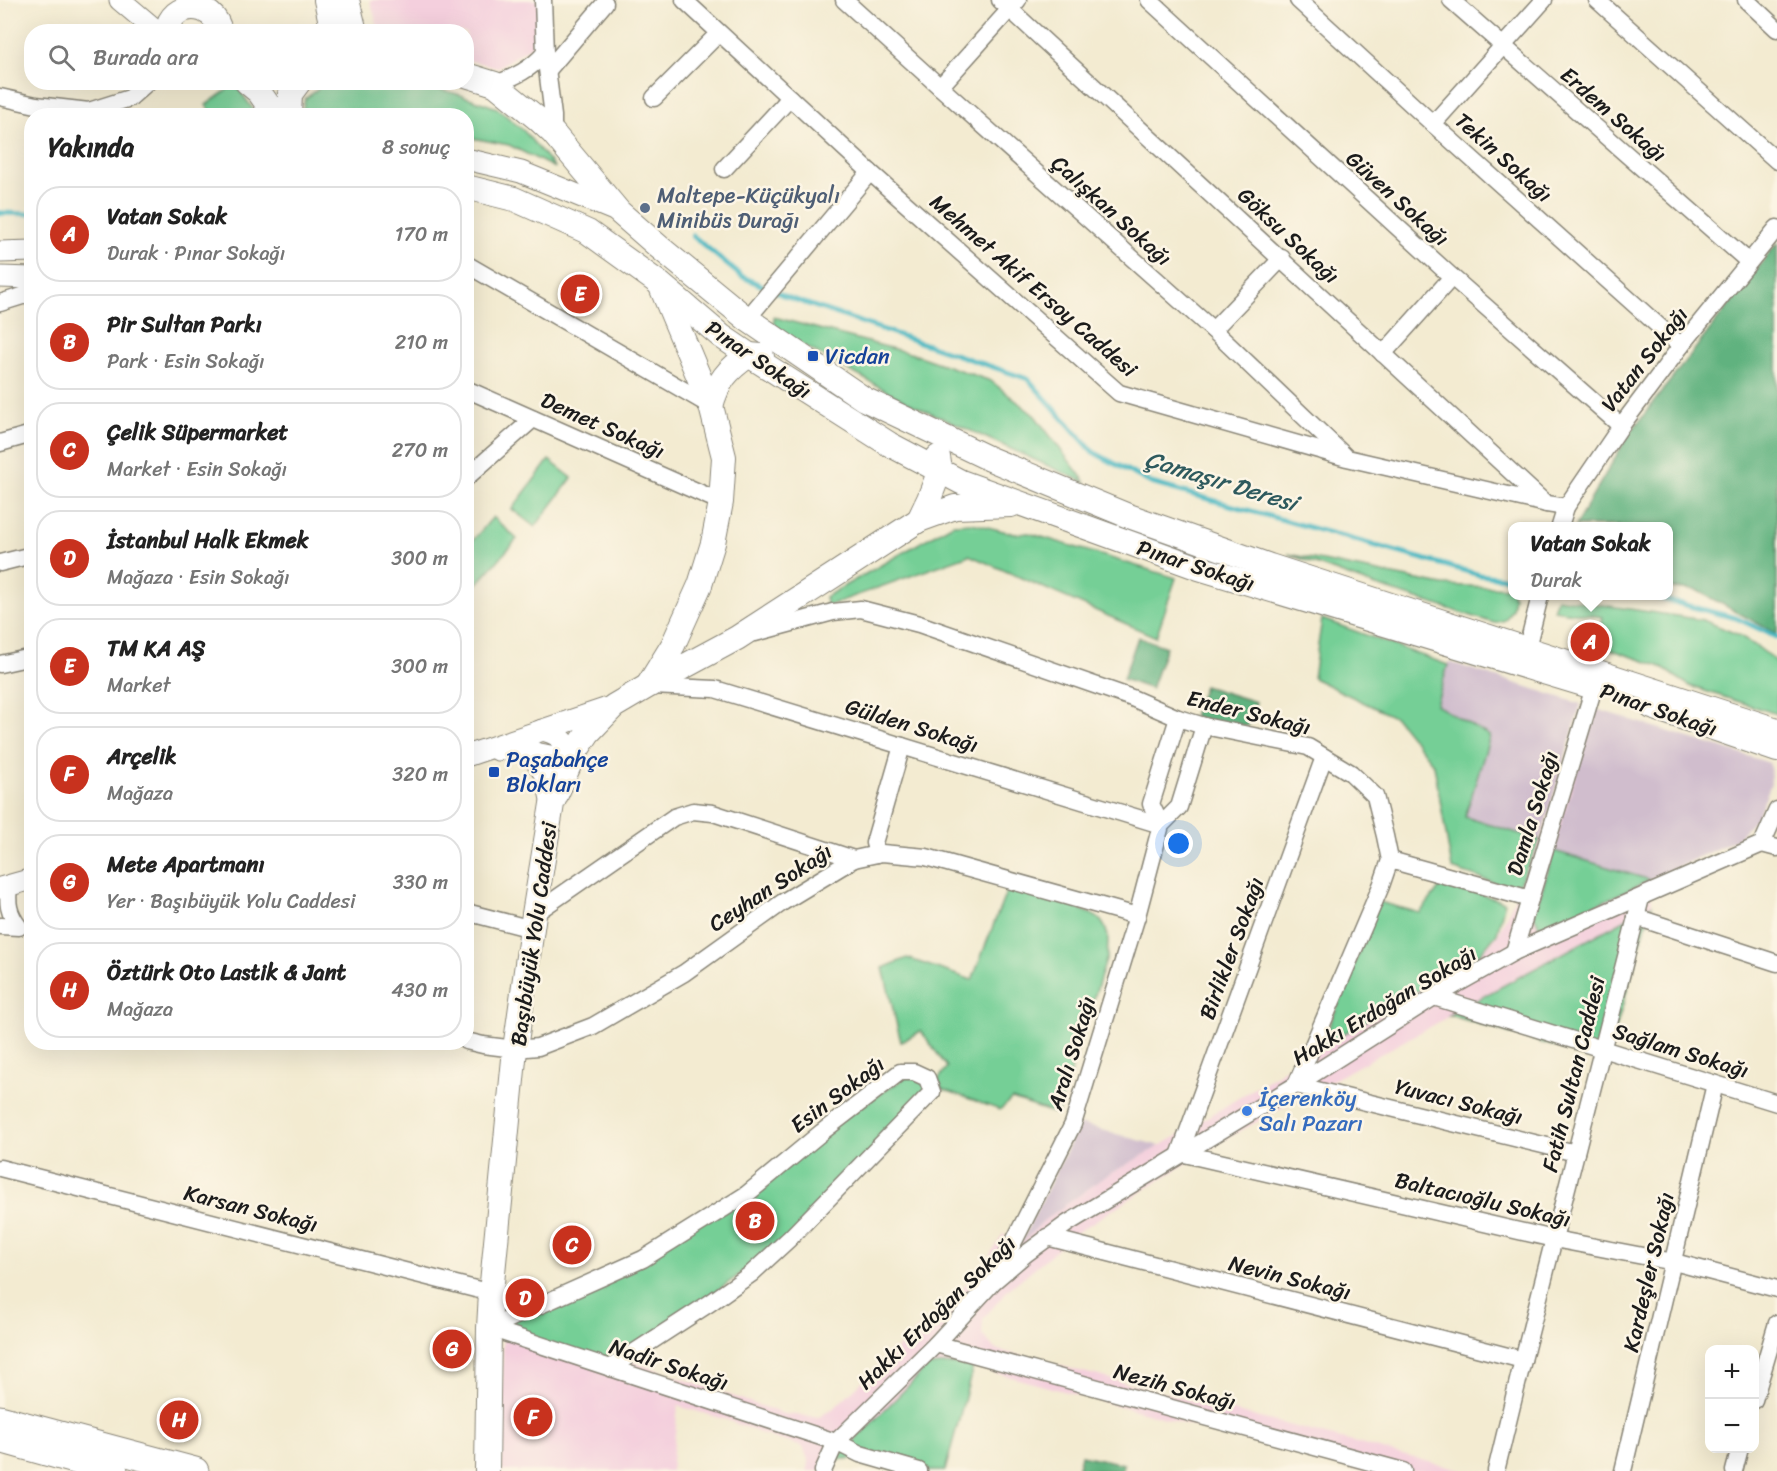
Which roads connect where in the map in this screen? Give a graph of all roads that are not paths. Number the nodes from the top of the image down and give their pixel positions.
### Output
1 (120, 0) edge
2 (131, 0) edge
3 (326, 0) edge
4 (347, 0) edge
5 (543, 0) edge
6 (684, 0) edge
7 (844, 0) edge
8 (1149, 0) edge
9 (1298, 0) edge
10 (1450, 0) edge
11 (1544, 0) edge
12 (1597, 0) edge
13 (1746, 0) edge
14 (605, 3) dead end
15 (1010, 3) edge
16 (174, 15) edge
17 (218, 24) edge
18 (331, 24) edge
19 (353, 24) edge
20 (1777, 29) edge
21 (719, 33) junction
22 (1503, 47) junction
23 (546, 62) junction
24 (474, 77) edge
25 (495, 84) junction
26 (940, 87) junction
27 (139, 90) edge
28 (257, 90) edge
29 (293, 90) edge
30 (0, 97) edge
31 (654, 98) dead end
32 (790, 98) junction
33 (62, 108) edge
34 (98, 108) edge
35 (270, 108) edge
36 (289, 108) edge
37 (1433, 124) junction
38 (553, 133) junction
39 (474, 161) edge
40 (1777, 161) edge
41 (724, 169) dead end
42 (870, 172) junction
43 (474, 189) edge
44 (619, 212) junction
45 (1777, 228) edge
46 (24, 251) edge
47 (0, 252) edge
48 (1282, 258) junction
49 (1749, 262) junction
50 (474, 269) edge
51 (0, 277) edge
52 (1452, 277) junction
53 (24, 278) edge
54 (660, 284) junction
55 (24, 296) edge
56 (0, 303) edge
57 (747, 319) junction
58 (1213, 330) junction
59 (1681, 346) junction
60 (1383, 354) junction
61 (749, 355) junction
62 (820, 369) junction
63 (474, 393) edge
64 (711, 406) junction
65 (533, 419) junction
66 (1621, 426) junction
67 (935, 433) junction
68 (24, 436) edge
69 (0, 443) edge
70 (1347, 458) junction
71 (939, 470) junction
72 (474, 471) edge
73 (721, 502) junction
74 (1022, 504) junction
75 (1547, 504) junction
76 (1566, 507) junction
77 (919, 520) junction
78 (1561, 522) edge
79 (24, 557) edge
80 (0, 563) edge
81 (1539, 600) edge
82 (737, 638) junction
83 (1527, 648) junction
84 (24, 659) edge
85 (0, 664) edge
86 (648, 686) junction
87 (1594, 687) junction
88 (614, 706) junction
89 (1179, 718) junction
90 (1204, 726) junction
91 (542, 730) junction
92 (1777, 730) edge
93 (902, 746) junction
94 (1777, 750) edge
95 (531, 752) junction
96 (474, 754) edge
97 (574, 754) junction
98 (474, 755) edge
99 (1324, 757) junction
100 (552, 804) junction
101 (1777, 810) edge
102 (1161, 825) junction
103 (1770, 846) edge
104 (877, 854) junction
105 (854, 859) junction
106 (1390, 860) junction
107 (24, 881) edge
108 (4, 887) edge
109 (1641, 898) junction
110 (1530, 899) junction
111 (474, 913) edge
112 (1137, 916) junction
113 (1636, 917) junction
114 (533, 922) junction
115 (0, 926) edge
116 (24, 928) edge
117 (24, 929) edge
118 (1514, 952) junction
119 (1777, 963) edge
120 (1434, 997) junction
121 (474, 1043) edge
122 (515, 1049) junction
123 (1603, 1049) junction
124 (1296, 1084) junction
125 (1715, 1084) junction
126 (1777, 1103) edge
127 (1576, 1153) junction
128 (1180, 1154) junction
129 (0, 1168) edge
130 (1047, 1237) junction
131 (1554, 1239) junction
132 (1674, 1262) junction
133 (993, 1282) junction
134 (1777, 1289) edge
135 (491, 1293) junction
136 (1777, 1323) edge
137 (489, 1328) junction
138 (936, 1344) junction
139 (1523, 1360) junction
140 (610, 1368) junction
141 (1755, 1399) edge
142 (0, 1419) edge
143 (0, 1439) edge
144 (836, 1442) junction
145 (1739, 1453) edge
146 (114, 1471) edge
147 (195, 1471) edge
148 (487, 1471) edge
149 (823, 1471) edge
150 (919, 1471) edge
151 (1402, 1471) edge
152 (1496, 1471) edge
153 (1623, 1471) edge
154 (1734, 1471) edge

1 - 16 street
2 - 16 street
3 - 18 main road
4 - 19 main road
5 - 23 street
6 - 21 street, Mehmet Akif Ersoy Caddesi
7 - 26 street, Çalışkan Sokağı
8 - 52 street, Güven Sokağı
9 - 37 street, Tekin Sokağı
10 - 22 street, Erdem Sokağı
11 - 22 street
12 - 40 street
13 - 20 street
14 - 23 street
15 - 26 street
15 - 48 street, Göksu Sokağı
16 - 17 main road
21 - 31 street
21 - 32 street, Mehmet Akif Ersoy Caddesi
22 - 37 street
22 - 49 street, Erdem Sokağı
23 - 25 street
23 - 38 street
24 - 25 main road
25 - 38 main road
26 - 58 street, Çalışkan Sokağı
27 - 34 street
28 - 35 main road
29 - 36 main road
30 - 33 street
32 - 41 street
32 - 42 street, Mehmet Akif Ersoy Caddesi
37 - 59 street, Tekin Sokağı
38 - 44 main road
39 - 44 street
42 - 57 street
42 - 70 street, Mehmet Akif Ersoy Caddesi
43 - 54 main road
44 - 57 main road
45 - 49 street, Vatan Sokağı
46 - 47 street
48 - 58 street
48 - 60 street, Göksu Sokağı
49 - 59 street, Vatan Sokağı
50 - 64 street
51 - 53 street
52 - 60 street
52 - 66 street, Güven Sokağı
54 - 61 main road, Pınar Sokağı
54 - 64 main road, Başıbüyük Yolu Caddesi
55 - 56 street
57 - 62 main road
58 - 70 street, Çalışkan Sokağı
59 - 66 street, Vatan Sokağı
60 - 75 street, Göksu Sokağı
61 - 62 main road
61 - 64 main road
61 - 71 main road, Pınar Sokağı
62 - 67 main road
63 - 65 street, Demet Sokağı
64 - 73 main road, Başıbüyük Yolu Caddesi
65 - 72 street
65 - 73 street, Demet Sokağı
66 - 76 street, Vatan Sokağı
67 - 71 main road
67 - 83 main road, Pınar Sokağı
68 - 69 street
70 - 75 street, Mehmet Akif Ersoy Caddesi
71 - 74 main road, Pınar Sokağı
71 - 77 main road
73 - 86 main road, Başıbüyük Yolu Caddesi
74 - 77 main road
74 - 87 main road, Pınar Sokağı
75 - 76 street, Mehmet Akif Ersoy Caddesi
76 - 78 street, Vatan Sokağı
77 - 82 main road
79 - 80 street
81 - 83 street
82 - 86 main road
82 - 89 street, Ender Sokağı
83 - 92 main road, Pınar Sokağı
84 - 85 street
86 - 88 main road, Başıbüyük Yolu Caddesi
86 - 93 street, Gülden Sokağı
87 - 94 main road, Pınar Sokağı
87 - 110 street, Damla Sokağı
88 - 91 street
88 - 97 main road, Başıbüyük Yolu Caddesi
89 - 90 street, Ender Sokağı
89 - 102 street
90 - 99 street, Ender Sokağı
90 - 102 street, Aralı Sokağı
91 - 96 street
91 - 97 street
93 - 102 street, Gülden Sokağı
93 - 104 street
95 - 97 street
95 - 98 street
95 - 100 street
97 - 100 main road, Başıbüyük Yolu Caddesi
99 - 106 street, Ender Sokağı
99 - 128 street, Birlikler Sokağı
100 - 114 main road, Başıbüyük Yolu Caddesi
101 - 103 street, Hakkı Erdoğan Sokağı
102 - 112 street, Aralı Sokağı
103 - 109 street, Hakkı Erdoğan Sokağı
104 - 105 street, Ceyhan Sokağı
104 - 112 street, Ceyhan Sokağı
105 - 114 street
105 - 122 street, Ceyhan Sokağı
106 - 110 street
106 - 124 street, Ender Sokağı
107 - 108 street
108 - 116 street
109 - 113 street, Fatih Sultan Caddesi
109 - 118 street, Hakkı Erdoğan Sokağı
110 - 118 street, Damla Sokağı
111 - 114 street
112 - 133 street, Aralı Sokağı
113 - 119 street
113 - 123 street, Fatih Sultan Caddesi
114 - 122 main road, Başıbüyük Yolu Caddesi
115 - 117 street
118 - 120 street, Hakkı Erdoğan Sokağı
120 - 123 street, Sağlam Sokağı
120 - 124 street, Hakkı Erdoğan Sokağı
121 - 122 street, Ceyhan Sokağı
122 - 135 main road, Başıbüyük Yolu Caddesi
123 - 125 street, Sağlam Sokağı
123 - 127 street, Fatih Sultan Caddesi
124 - 127 street, Yuvacı Sokağı
124 - 128 street, Hakkı Erdoğan Sokağı
125 - 126 street, Sağlam Sokağı
125 - 132 street, Kardeşler Sokağı
127 - 131 street, Fatih Sultan Caddesi
128 - 130 street, Hakkı Erdoğan Sokağı
128 - 131 street, Baltacıoğlu Sokağı
129 - 135 street, Karsan Sokağı
130 - 133 street, Hakkı Erdoğan Sokağı
130 - 139 street, Nevin Sokağı
131 - 132 street, Baltacıoğlu Sokağı
131 - 139 street, Fatih Sultan Caddesi
132 - 134 street, Baltacıoğlu Sokağı
132 - 153 street, Kardeşler Sokağı
133 - 138 street, Hakkı Erdoğan Sokağı
135 - 137 main road, Başıbüyük Yolu Caddesi
136 - 141 street
137 - 140 street, Nadir Sokağı
137 - 140 street, Esin Sokağı
137 - 148 main road, Başıbüyük Yolu Caddesi
138 - 144 street, Hakkı Erdoğan Sokağı
138 - 151 street, Nezih Sokağı
139 - 152 street, Fatih Sultan Caddesi
140 - 144 street, Nadir Sokağı
142 - 147 main road
143 - 146 main road
144 - 149 street, Hakkı Erdoğan Sokağı
144 - 150 street, Nadir Sokağı
145 - 154 street

